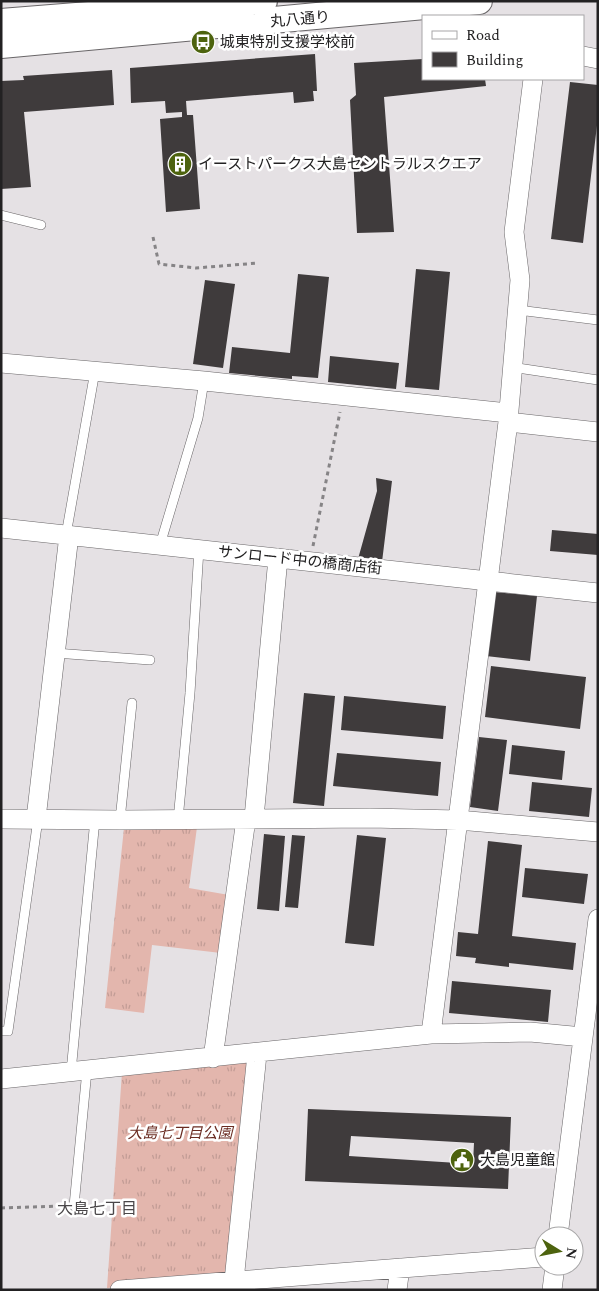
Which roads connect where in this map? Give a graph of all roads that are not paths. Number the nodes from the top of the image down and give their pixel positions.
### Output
1 (264, 1) edge
2 (479, 1) edge
3 (450, 11) edge
4 (1, 22) edge
5 (1, 45) edge
6 (584, 56) edge
7 (598, 59) edge
8 (532, 80) edge
9 (1, 215) edge
10 (41, 226) dead end
11 (518, 310) junction
12 (598, 320) edge
13 (1, 363) edge
14 (511, 367) junction
15 (96, 371) junction
16 (598, 380) edge
17 (204, 381) junction
18 (508, 418) junction
19 (598, 432) edge
20 (1, 528) edge
21 (68, 535) junction
22 (160, 545) junction
23 (199, 549) junction
24 (278, 558) junction
25 (488, 582) junction
26 (598, 593) edge
27 (55, 653) junction
28 (150, 660) dead end
29 (132, 703) dead end
30 (38, 814) junction
31 (250, 818) junction
32 (1, 819) edge
33 (95, 819) junction
34 (120, 820) junction
35 (178, 820) junction
36 (458, 820) junction
37 (598, 832) edge
38 (598, 918) edge
39 (1, 1030) edge
40 (431, 1034) junction
41 (583, 1036) junction
42 (256, 1054) junction
43 (213, 1058) junction
44 (79, 1071) junction
45 (1, 1079) edge
46 (74, 1206) road end
47 (559, 1226) edge
48 (534, 1258) edge
49 (400, 1268) junction
50 (554, 1276) edge
51 (229, 1284) edge
52 (120, 1290) edge
53 (397, 1290) edge
54 (552, 1290) edge

1 - 4 main road, 丸八通り
2 - 3 main road, 丸八通り
3 - 5 main road, 丸八通り
6 - 7 street
8 - 11 street
9 - 10 lane
11 - 12 lane
11 - 14 street
13 - 15 street
14 - 16 lane
14 - 18 street
15 - 17 street
15 - 21 lane
17 - 18 street
17 - 22 lane
18 - 19 street
18 - 25 street
20 - 21 street, サンロード中の橋商店街
21 - 22 street, サンロード中の橋商店街
21 - 27 street
22 - 23 street, サンロード中の橋商店街
23 - 24 street, サンロード中の橋商店街
23 - 35 lane
24 - 25 street, サンロード中の橋商店街
24 - 31 street
25 - 26 street, サンロード中の橋商店街
25 - 36 street
27 - 28 lane
27 - 30 street
29 - 34 lane
30 - 32 street
30 - 33 street
30 - 39 lane
31 - 35 street
31 - 36 street
31 - 43 street
33 - 34 street
33 - 44 lane
34 - 35 street
36 - 37 street
36 - 40 street
38 - 41 street
40 - 41 street
40 - 42 street
41 - 47 street
42 - 43 street
42 - 51 street
43 - 44 street
44 - 45 street
44 - 46 lane
48 - 49 street
49 - 51 street
49 - 53 street
50 - 54 street
51 - 52 street

